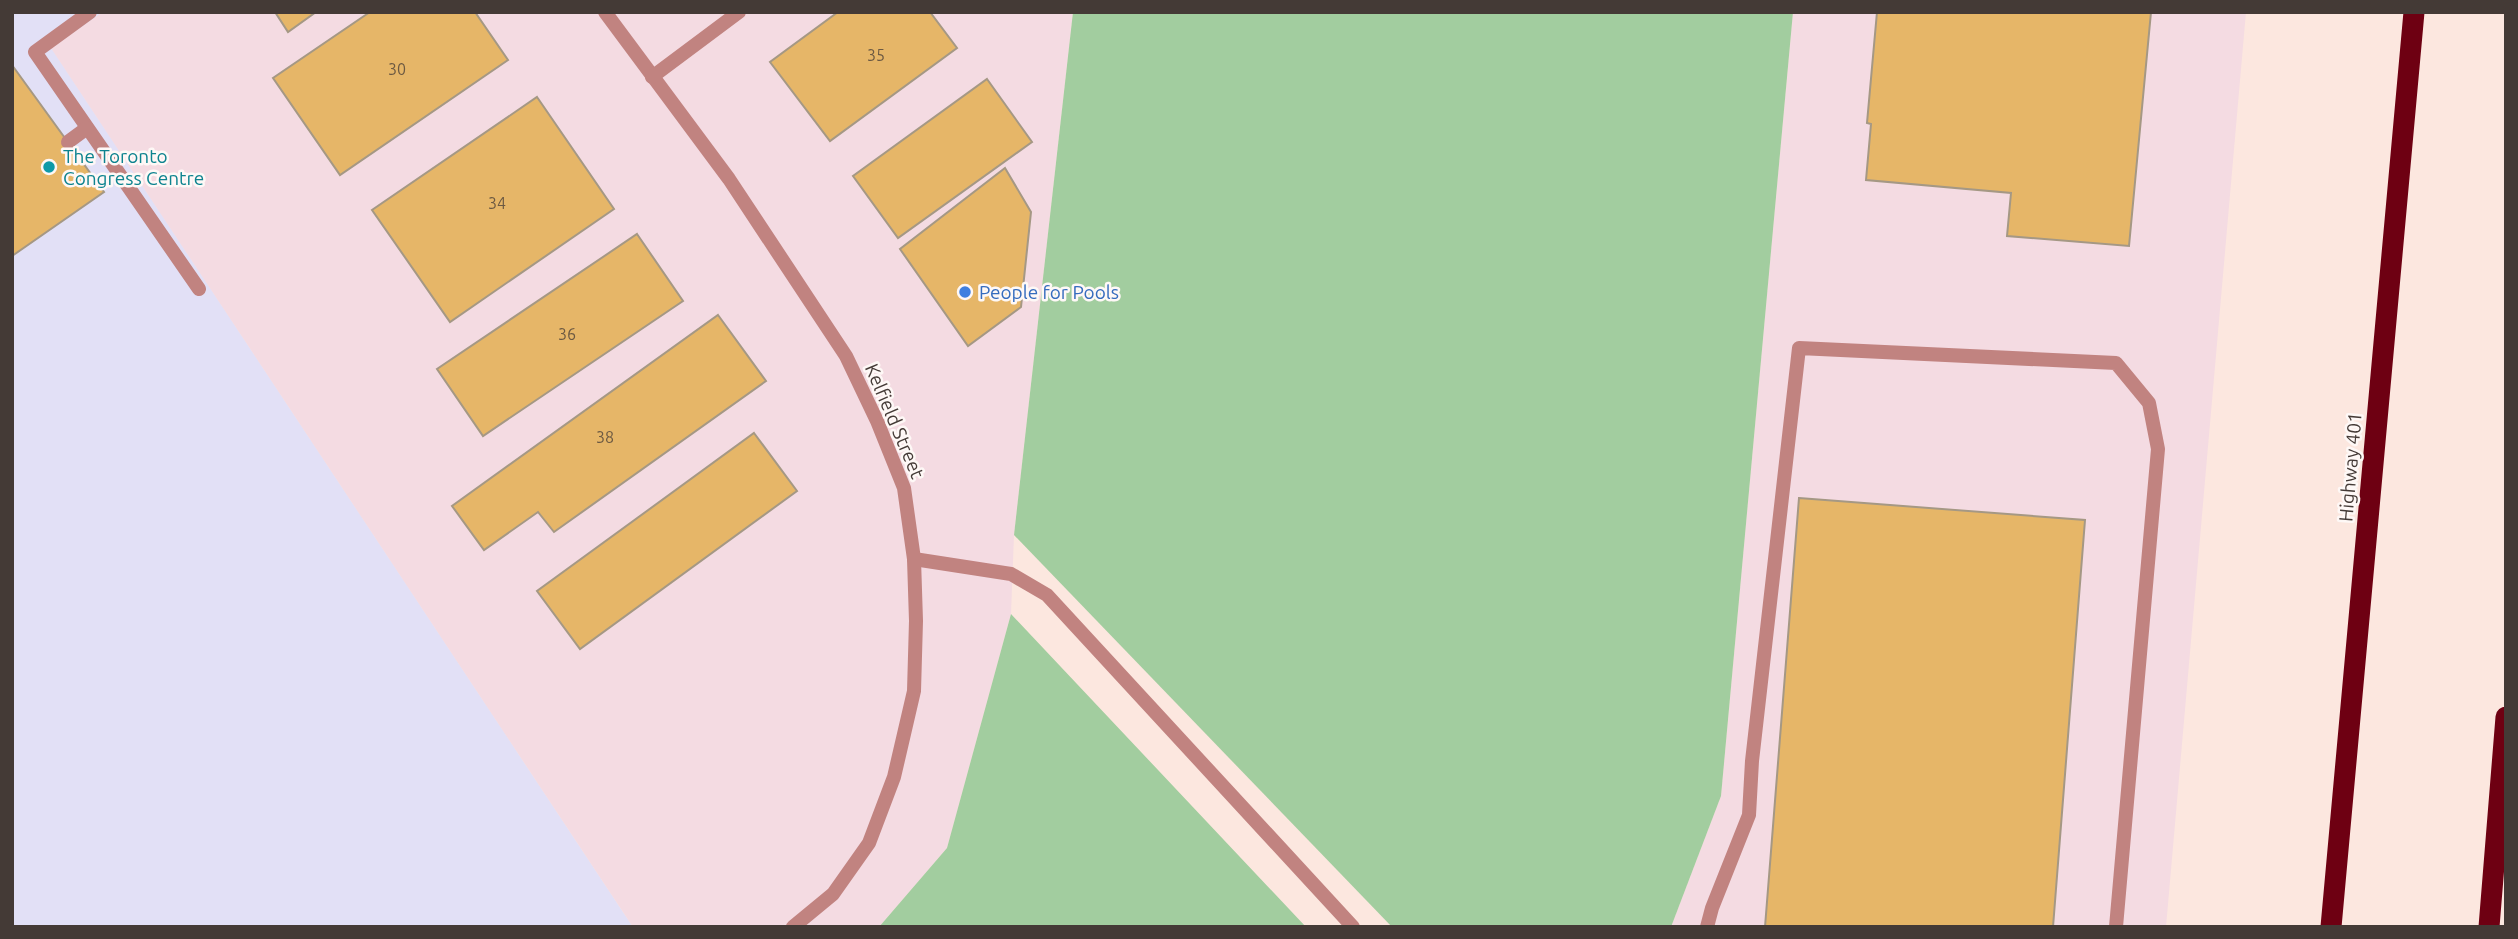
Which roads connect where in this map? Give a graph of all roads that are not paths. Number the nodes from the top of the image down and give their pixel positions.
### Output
1 (90, 12) edge
2 (605, 12) edge
3 (739, 12) edge
4 (2403, 12) edge
5 (2414, 12) edge
6 (652, 77) junction
7 (2404, 123) junction
8 (87, 128) junction
9 (68, 142) dead end
10 (199, 289) dead end
11 (914, 559) junction
12 (2506, 717) edge
13 (793, 927) edge
14 (1353, 927) edge
15 (1707, 927) edge
16 (2116, 927) edge
17 (2331, 927) edge
18 (2489, 927) edge

1 - 8 street
2 - 6 street, Kelfield Street
3 - 6 street
4 - 7 highway
5 - 7 highway, Highway 401
6 - 11 street, Kelfield Street
7 - 17 highway, Highway 401
8 - 9 street
8 - 10 street
11 - 13 street, Kelfield Street
11 - 14 street
12 - 18 highway
15 - 16 street

